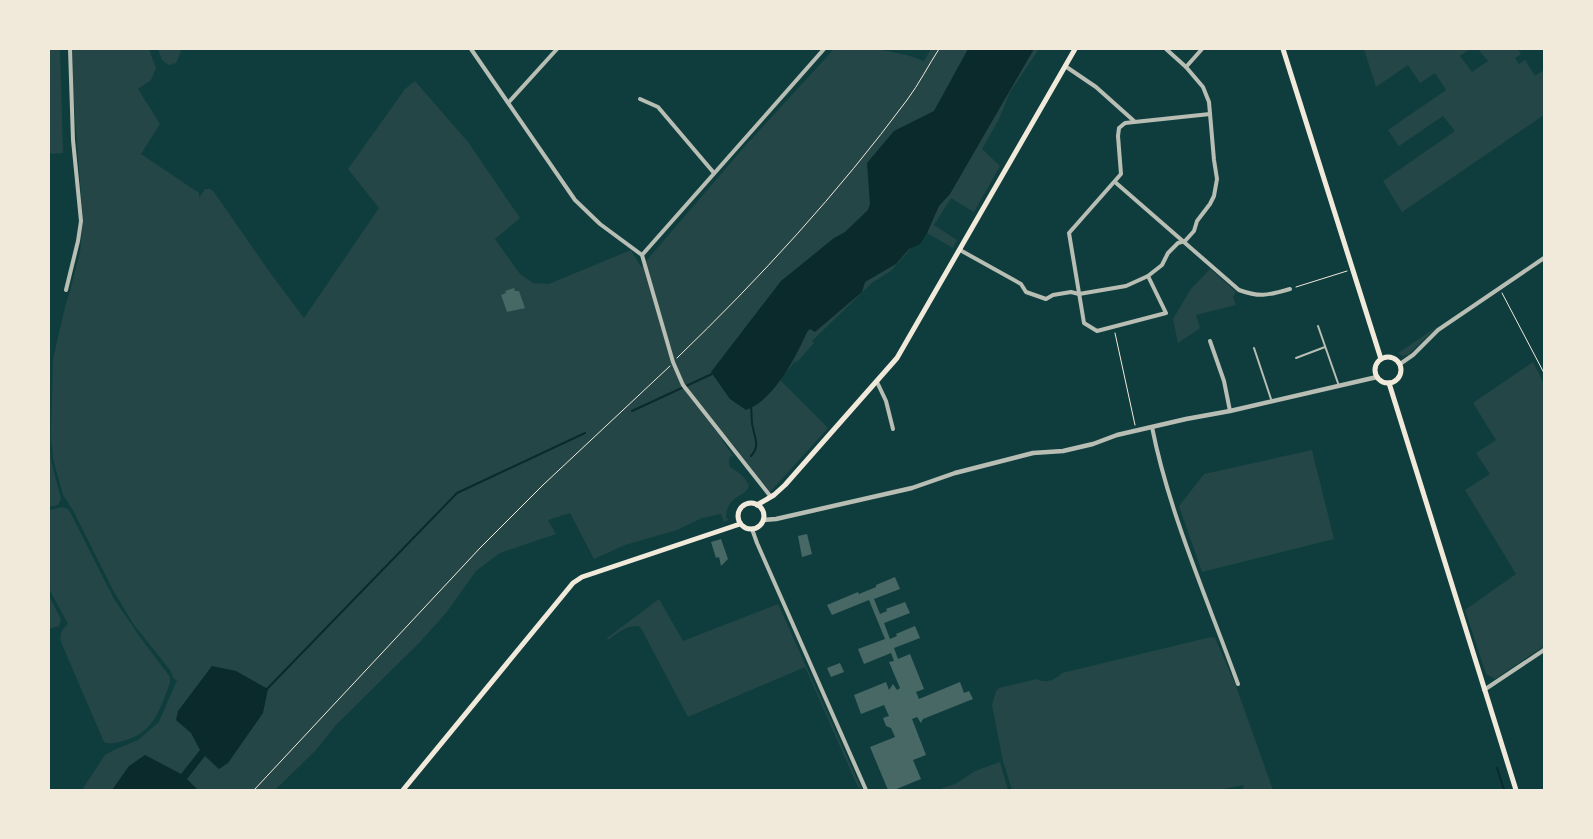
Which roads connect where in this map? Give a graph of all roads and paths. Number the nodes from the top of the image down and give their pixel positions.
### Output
1 (70, 49) edge
2 (471, 49) edge
3 (557, 49) edge
4 (824, 49) edge
5 (939, 49) edge
6 (1075, 49) edge
7 (1166, 49) edge
8 (1202, 49) edge
9 (1283, 49) edge
10 (1065, 66) junction
11 (1186, 67) junction
12 (640, 99) dead end
13 (509, 102) junction
14 (1210, 114) junction
15 (1134, 121) junction
16 (714, 173) junction
17 (1115, 182) junction
18 (1185, 241) junction
19 (960, 250) junction
20 (642, 255) junction
21 (1544, 258) edge
22 (1352, 269) junction
23 (1148, 276) junction
24 (1500, 288) junction
25 (1290, 289) joint
26 (66, 290) dead end
27 (1080, 294) junction
28 (1318, 326) dead end
29 (1114, 327) junction
30 (1210, 341) dead end
31 (1325, 347) junction
32 (1254, 348) dead end
33 (1296, 358) dead end
34 (1381, 359) junction
35 (674, 362) junction
36 (1400, 364) junction
37 (1544, 373) edge
38 (1377, 377) junction
39 (877, 382) junction
40 (1390, 383) junction
41 (1339, 386) junction
42 (1272, 402) junction
43 (1230, 412) junction
44 (1152, 427) junction
45 (893, 429) dead end
46 (1136, 430) junction
47 (771, 497) junction
48 (758, 505) junction
49 (763, 520) junction
50 (740, 524) junction
51 (752, 529) junction
52 (1544, 650) edge
53 (1238, 684) dead end
54 (1484, 690) junction
55 (254, 790) edge
56 (403, 790) edge
57 (866, 790) edge
58 (1516, 790) edge

1 - 26 street
2 - 13 street
3 - 13 street
4 - 16 street
5 - 35 path
6 - 10 main road
7 - 11 street
8 - 11 street
9 - 22 main road
10 - 15 street
10 - 19 main road
11 - 14 street
12 - 16 street
13 - 20 street
14 - 15 street
14 - 18 street
15 - 17 street
16 - 20 street
17 - 18 street
17 - 27 street
18 - 23 street
18 - 25 street
19 - 27 street
19 - 39 main road
20 - 35 street
21 - 24 street
22 - 25 path
22 - 34 main road
23 - 27 street
23 - 29 street
24 - 36 street
24 - 37 path
27 - 29 street
28 - 31 lane
29 - 46 path
30 - 43 street
31 - 33 lane
31 - 41 lane
32 - 42 lane
34 - 36 main road
34 - 38 main road
35 - 47 street
35 - 55 path
36 - 40 main road
38 - 40 main road
38 - 41 street
39 - 45 street
39 - 47 main road
40 - 54 main road
41 - 42 street
42 - 43 street
43 - 44 street
44 - 46 street
44 - 53 street
46 - 49 street
47 - 48 main road
48 - 49 main road
48 - 50 main road
49 - 51 main road
50 - 51 main road
50 - 56 main road
51 - 57 street
52 - 54 street
54 - 58 main road

